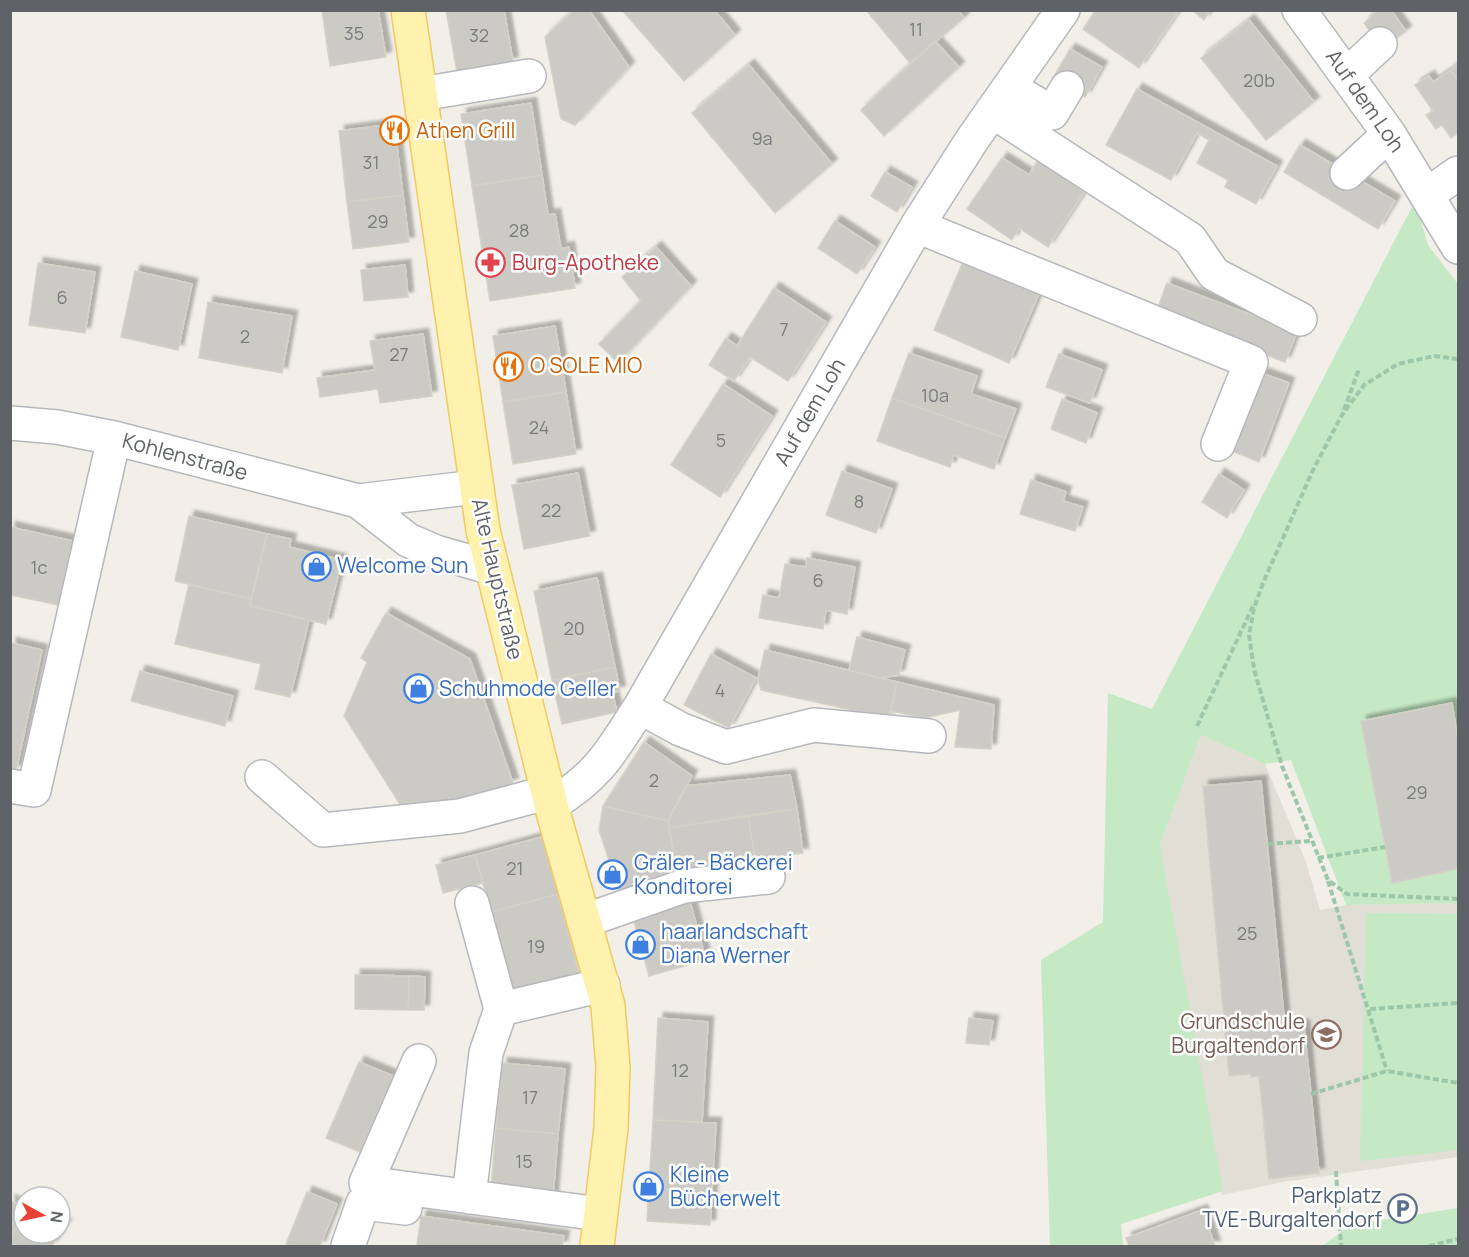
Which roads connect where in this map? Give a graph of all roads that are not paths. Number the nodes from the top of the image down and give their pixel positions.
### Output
1 (408, 10) edge
2 (1063, 10) edge
3 (1299, 10) edge
4 (1380, 44) dead end
5 (1347, 75) junction
6 (529, 76) dead end
7 (1067, 88) dead end
8 (421, 94) junction
9 (1000, 99) junction
10 (1389, 134) junction
11 (1347, 173) dead end
12 (1458, 173) edge
13 (1428, 194) junction
14 (917, 226) junction
15 (1458, 247) edge
16 (1300, 319) dead end
17 (10, 423) edge
18 (114, 438) junction
19 (1218, 444) dead end
20 (476, 487) junction
21 (358, 501) junction
22 (492, 568) junction
23 (640, 706) junction
24 (929, 736) dead end
25 (262, 777) dead end
26 (10, 786) edge
27 (550, 799) junction
28 (768, 877) dead end
29 (472, 903) dead end
30 (584, 921) junction
31 (603, 985) junction
32 (501, 1009) junction
33 (419, 1061) dead end
34 (469, 1197) junction
35 (598, 1230) edge
36 (348, 1246) edge

1 - 8 main road, Alte Hauptstraße
2 - 9 street, Auf dem Loh
3 - 5 street, Auf dem Loh
4 - 5 street
5 - 10 street, Auf dem Loh
6 - 8 street
7 - 9 street
8 - 20 main road, Alte Hauptstraße
9 - 14 street, Auf dem Loh
9 - 16 street
10 - 11 street
10 - 13 street, Auf dem Loh
12 - 13 street
13 - 15 street, Auf dem Loh
14 - 19 street
14 - 23 street, Auf dem Loh
17 - 18 street, Kohlenstraße
18 - 21 street, Kohlenstraße
18 - 26 street
20 - 21 street, Kohlenstraße
20 - 22 main road, Alte Hauptstraße
21 - 22 street, Kohlenstraße
22 - 27 main road, Alte Hauptstraße
23 - 24 street
23 - 27 street, Auf dem Loh
25 - 27 street, Auf dem Loh
27 - 30 main road, Alte Hauptstraße
28 - 30 street
29 - 32 street
30 - 31 main road, Alte Hauptstraße
31 - 32 street
31 - 35 main road, Alte Hauptstraße
32 - 34 street
33 - 34 street
34 - 35 street
35 - 36 street

